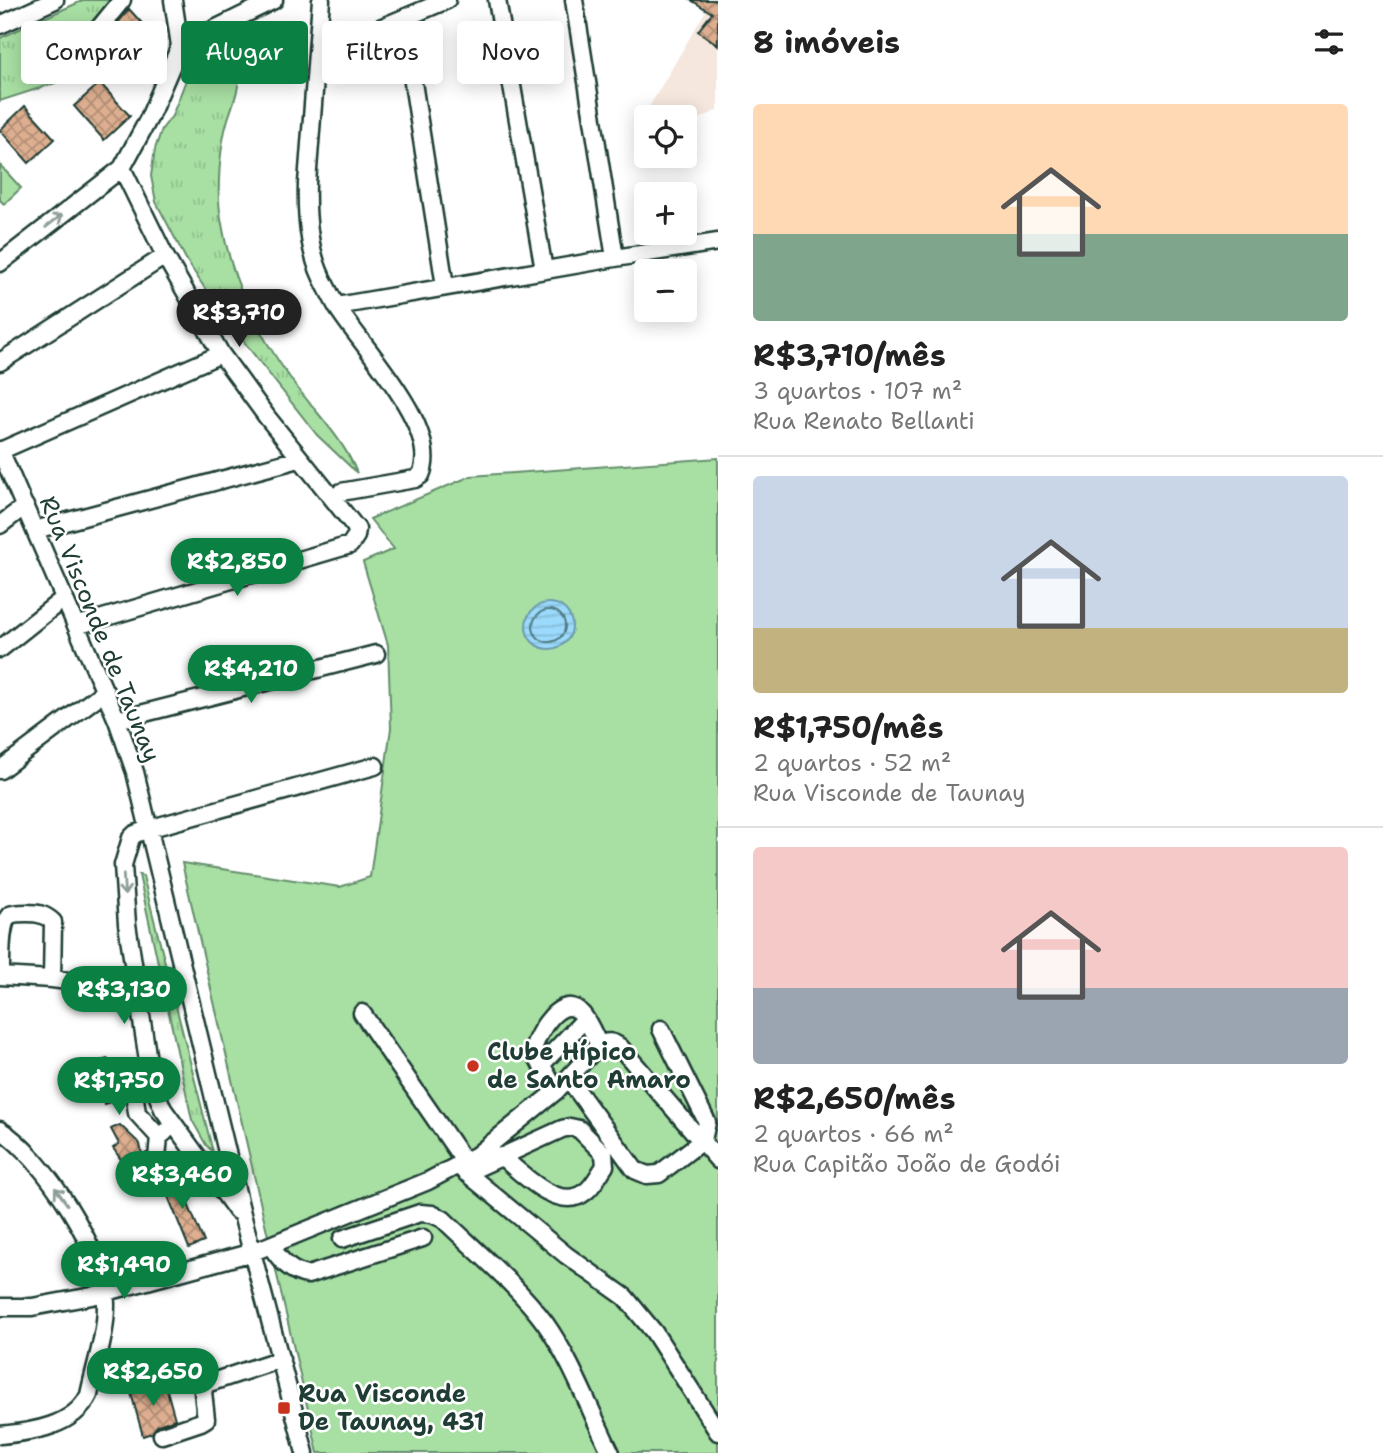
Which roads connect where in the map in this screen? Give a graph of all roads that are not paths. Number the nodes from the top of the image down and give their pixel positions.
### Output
1 (55, 0) edge
2 (122, 0) edge
3 (166, 0) edge
4 (274, 0) edge
5 (321, 0) edge
6 (447, 0) edge
7 (497, 0) edge
8 (574, 0) edge
9 (174, 7) edge
10 (403, 19) junction
11 (105, 21) edge
12 (0, 25) edge
13 (180, 46) junction
14 (318, 54) junction
15 (122, 168) junction
16 (718, 242) edge
17 (165, 256) junction
18 (615, 258) junction
19 (0, 263) edge
20 (544, 270) junction
21 (445, 286) junction
22 (337, 306) junction
23 (221, 354) junction
24 (0, 362) edge
25 (0, 450) edge
26 (299, 459) junction
27 (341, 492) dead end
28 (25, 506) junction
29 (0, 525) edge
30 (35, 530) junction
31 (63, 599) junction
32 (75, 626) junction
33 (0, 649) edge
34 (376, 654) dead end
35 (105, 691) junction
36 (117, 720) junction
37 (375, 766) dead end
38 (0, 770) edge
39 (148, 829) junction
40 (0, 976) edge
41 (52, 979) junction
42 (136, 990) junction
43 (362, 1013) dead end
44 (585, 1019) junction
45 (661, 1029) dead end
46 (599, 1045) junction
47 (541, 1065) junction
48 (131, 1071) dead end
49 (568, 1078) junction
50 (556, 1091) junction
51 (713, 1119) edge
52 (173, 1124) junction
53 (0, 1130) edge
54 (159, 1137) junction
55 (703, 1140) junction
56 (500, 1156) junction
57 (718, 1160) edge
58 (462, 1166) junction
59 (135, 1170) dead end
60 (243, 1218) junction
61 (423, 1238) dead end
62 (342, 1239) dead end
63 (271, 1245) junction
64 (253, 1252) junction
65 (105, 1292) junction
66 (0, 1307) edge
67 (281, 1359) junction
68 (718, 1432) edge
69 (0, 1435) edge
70 (162, 1435) dead end
71 (305, 1453) edge
72 (611, 1453) edge

1 - 12 street
2 - 11 street
3 - 9 street
4 - 13 street
5 - 14 street
6 - 10 street
7 - 20 street
8 - 18 street
9 - 13 street
10 - 14 street
10 - 21 street
13 - 15 street
14 - 22 street
15 - 17 street
19 -> 15 street
16 - 18 street
17 - 23 street
17 - 24 street
18 - 20 street
20 - 21 street
21 - 22 street
22 - 27 street
23 - 25 street
23 - 26 street
25 - 28 street, Rua Visconde de Taunay
26 - 30 street
26 - 32 street
28 - 29 street
28 - 30 street, Rua Visconde de Taunay
30 - 31 street, Rua Visconde de Taunay
31 - 32 street, Rua Visconde de Taunay
31 - 33 street
32 - 35 street, Rua Visconde de Taunay
34 - 36 street
35 - 36 street, Rua Visconde de Taunay
35 - 38 street
36 - 39 street, Rua Visconde de Taunay
37 - 39 street
39 -> 42 street, Rua Visconde de Taunay
39 - 60 street, Rua Visconde de Taunay
40 - 41 street
40 - 41 street
41 - 42 street
42 - 52 street, Rua Visconde de Taunay
43 - 58 street
44 - 46 street
44 - 47 street
44 - 47 street
45 - 51 street
46 - 49 street
46 - 55 street
47 - 50 street
48 - 54 street
49 - 50 street
49 - 55 street
50 - 58 street
51 - 55 street
52 - 54 street
52 - 60 street, Rua Visconde de Taunay
65 -> 53 street
54 - 59 street
55 - 57 street
56 - 56 street
56 - 58 street
58 - 63 street
58 - 68 street
60 - 64 street, Rua Visconde de Taunay
61 - 63 street
62 - 72 street
63 - 64 street
64 - 65 street
64 - 67 street, Rua Visconde de Taunay
65 - 66 street
65 - 69 street
67 - 70 street
67 - 71 street, Rua Visconde de Taunay

